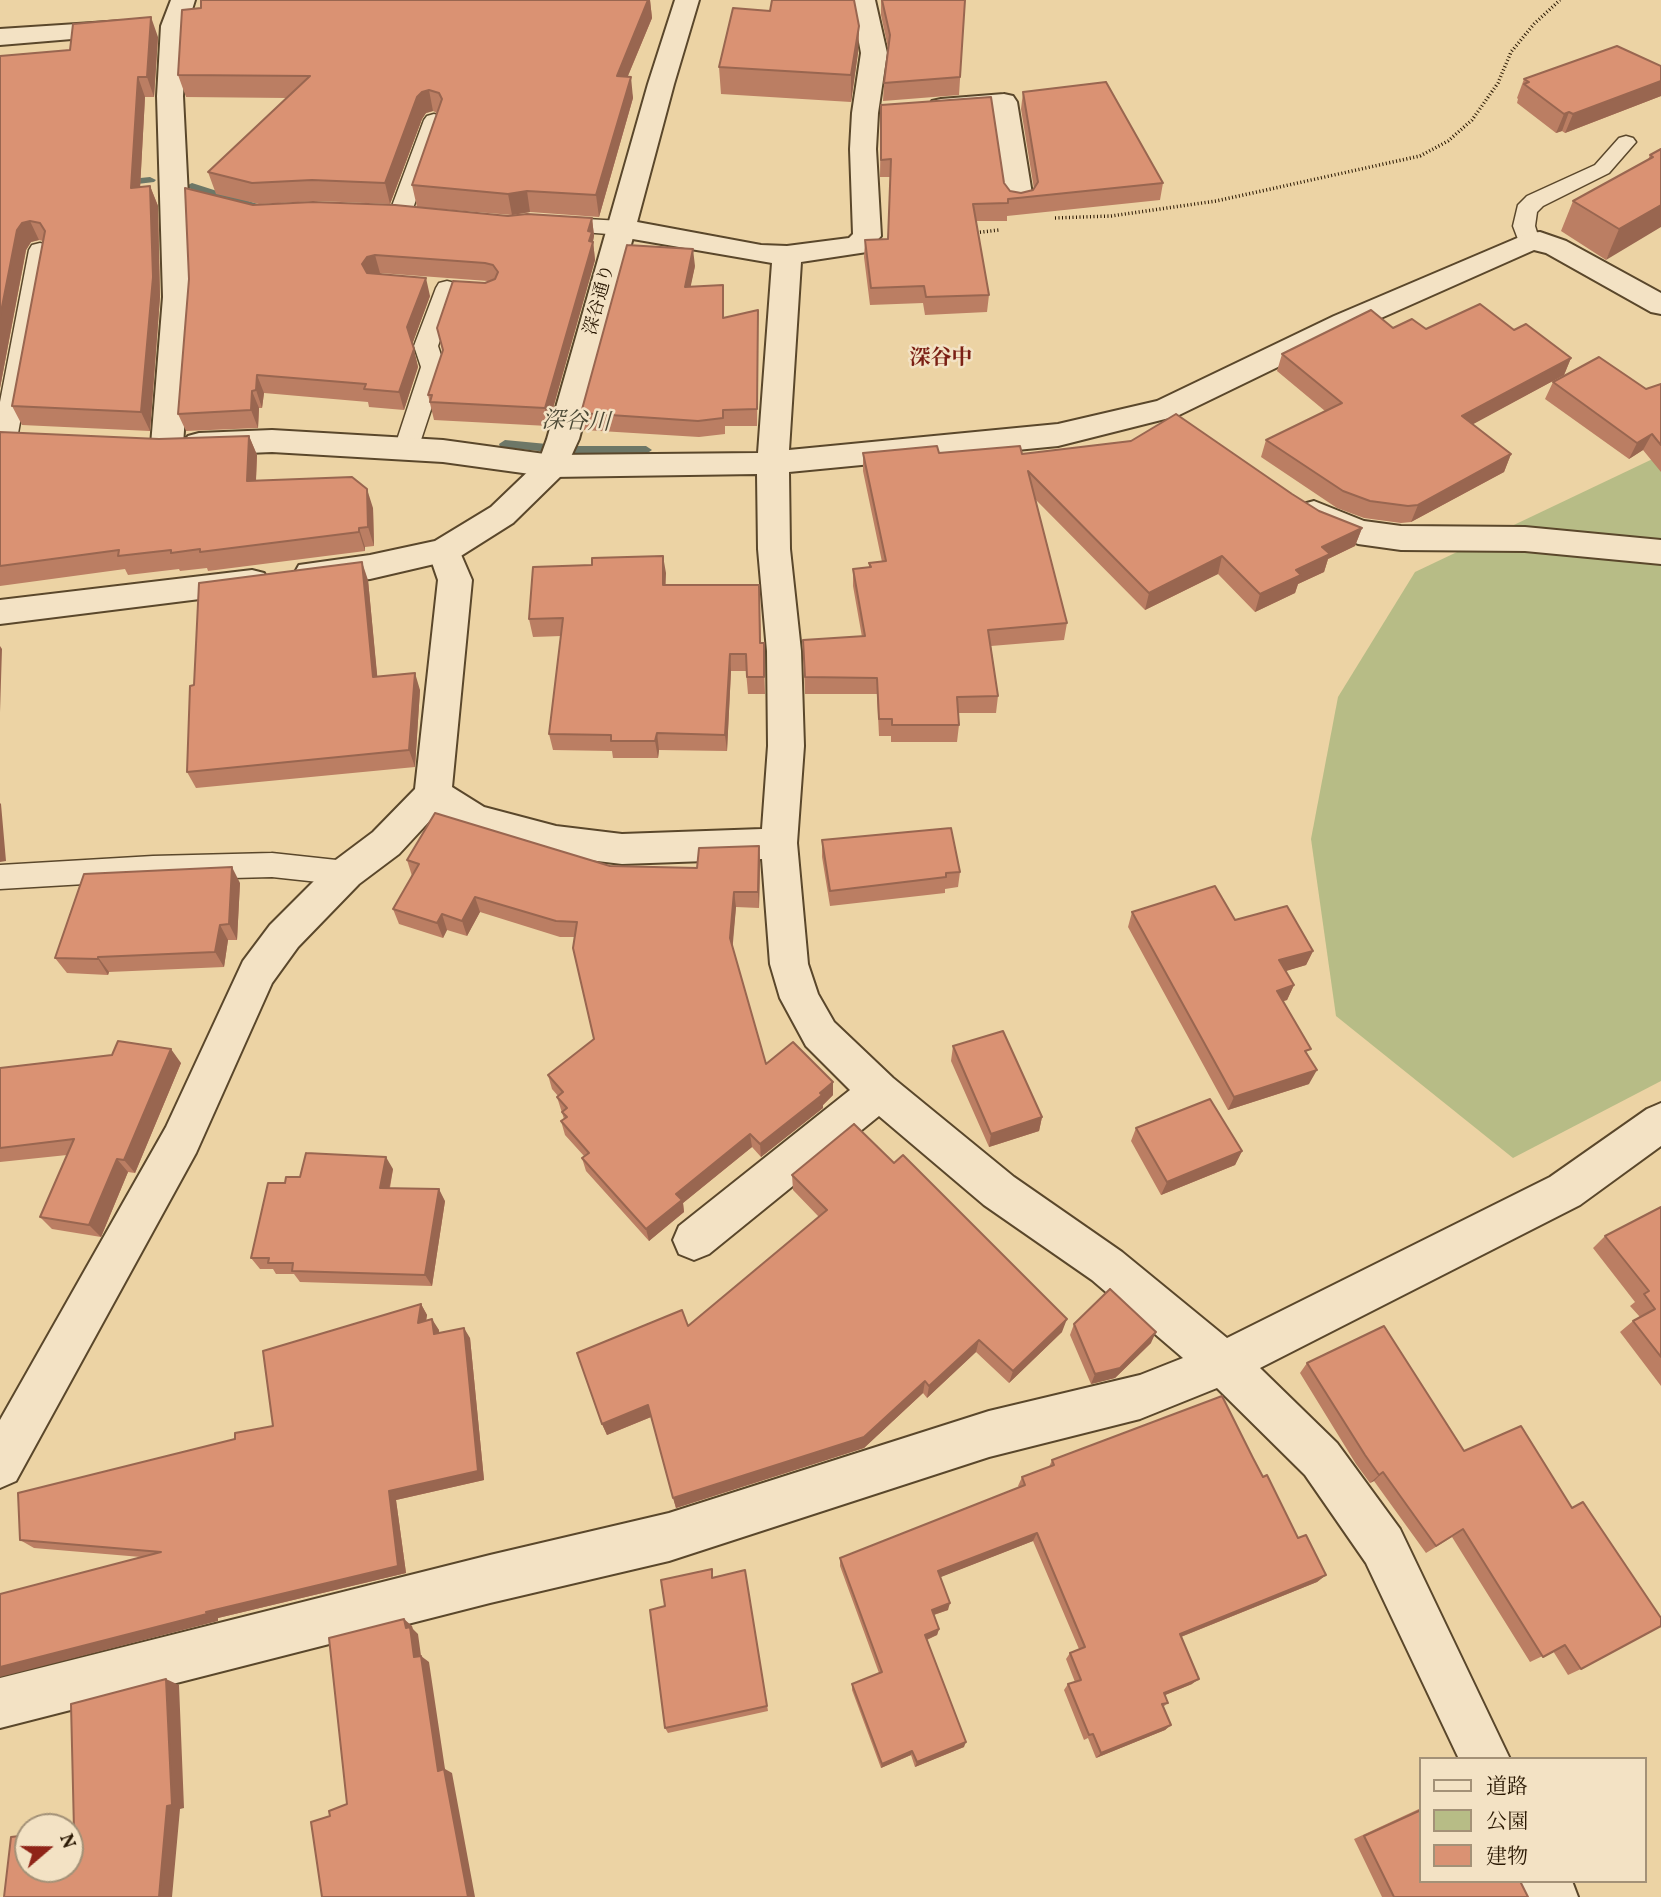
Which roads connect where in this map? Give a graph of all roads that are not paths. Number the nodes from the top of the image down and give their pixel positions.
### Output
1 (183, 0) edge
2 (687, 0) edge
3 (863, 0) edge
4 (174, 26) junction
5 (0, 37) edge
6 (921, 109) edge
7 (893, 111) edge
8 (865, 113) junction
9 (434, 120) edge
10 (1626, 142) dead end
11 (1018, 200) edge
12 (372, 213) edge
13 (400, 214) junction
14 (425, 216) edge
15 (530, 222) edge
16 (621, 228) junction
17 (1529, 242) junction
18 (40, 250) edge
19 (787, 255) junction
20 (421, 286) edge
21 (447, 288) junction
22 (474, 290) edge
23 (1661, 305) edge
24 (1166, 409) junction
25 (1200, 432) edge
26 (3, 439) edge
27 (36, 440) edge
28 (406, 449) junction
29 (557, 454) junction
30 (773, 463) junction
31 (1289, 495) edge
32 (444, 551) junction
33 (1661, 552) edge
34 (0, 612) edge
35 (433, 794) junction
36 (779, 843) junction
37 (346, 873) junction
38 (0, 877) edge
39 (879, 1090) junction
40 (1661, 1122) edge
41 (694, 1240) dead end
42 (1223, 1363) junction
43 (0, 1465) edge
44 (0, 1703) edge
45 (1484, 1757) edge

1 - 4 street
2 - 16 street, 深谷通り
3 - 8 street
4 - 5 street
4 - 28 street
6 - 11 street
7 - 8 street
8 - 19 street
9 - 13 lane
10 - 17 lane
12 - 13 lane
13 - 14 lane
15 - 16 lane
16 - 19 street
16 - 29 street, 深谷通り
17 - 23 street
17 - 24 street
18 - 26 lane
19 - 30 street
20 - 21 lane
21 - 22 lane
21 - 28 lane
24 - 25 street
24 - 30 street
26 - 27 street
28 - 29 street
29 - 30 street
29 - 32 street
30 - 36 street
31 - 33 street
32 - 34 street
32 - 35 street
35 - 36 street
35 - 37 street
36 - 39 street
37 - 38 lane
37 - 43 street
39 - 41 street
39 - 42 street
40 - 42 street
42 - 44 street
42 - 45 street

